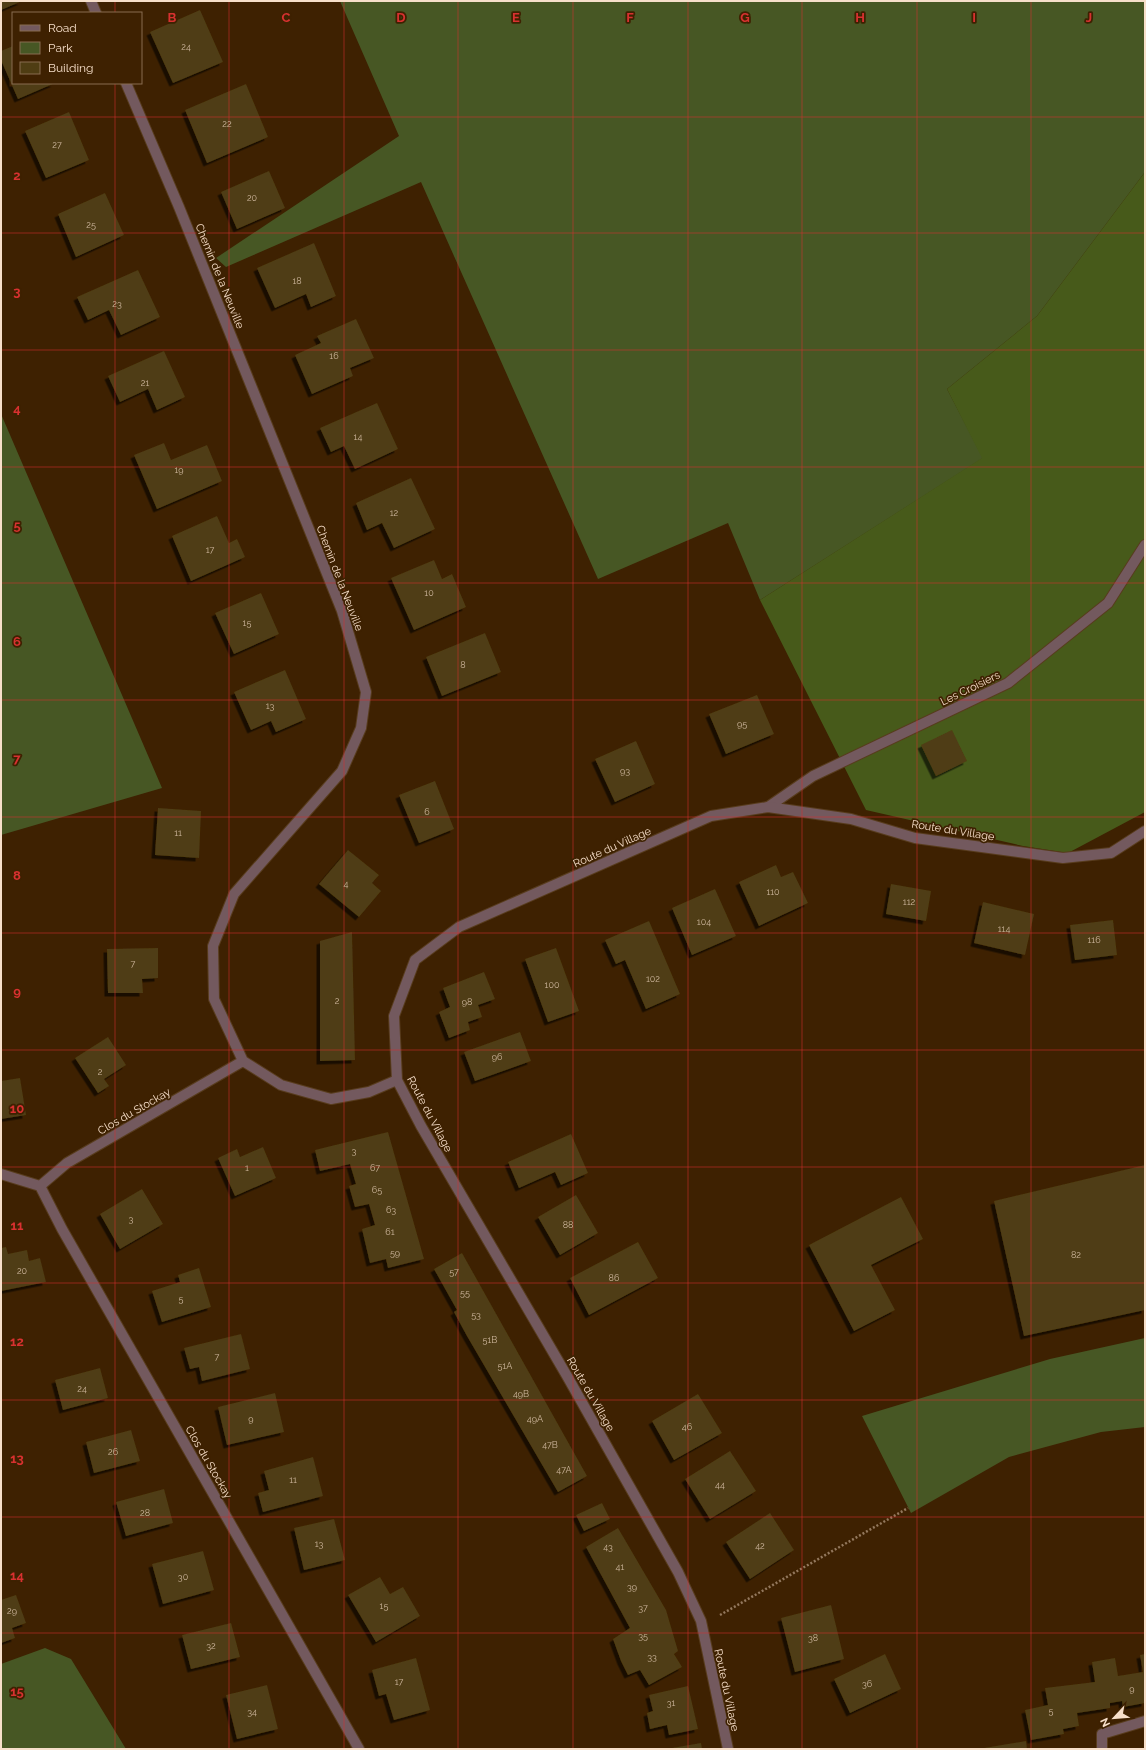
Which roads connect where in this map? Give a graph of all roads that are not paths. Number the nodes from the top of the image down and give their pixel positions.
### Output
1 (91, 1) edge
2 (96, 12) edge
3 (126, 84) edge
4 (1145, 545) edge
5 (768, 807) junction
6 (1145, 831) edge
7 (243, 1061) junction
8 (397, 1080) junction
9 (1, 1174) edge
10 (40, 1186) junction
11 (1145, 1721) edge
12 (359, 1749) edge
13 (728, 1749) edge
14 (1102, 1749) edge

1 - 2 street
3 - 7 street, Chemin de la Neuville
4 - 5 street, Les Croisiers
5 - 6 street, Route du Village
5 - 8 street, Route du Village
7 - 8 street
7 - 10 street, Clos du Stockay
8 - 13 street, Route du Village
9 - 10 street
10 - 12 street, Clos du Stockay
11 - 14 street

